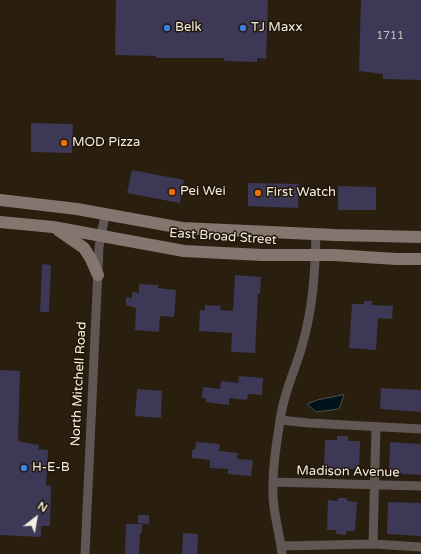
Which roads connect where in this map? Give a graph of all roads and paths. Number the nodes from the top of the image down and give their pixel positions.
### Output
1 (0, 200) edge
2 (104, 215) junction
3 (0, 222) edge
4 (54, 227) junction
5 (316, 234) junction
6 (101, 235) junction
7 (421, 237) edge
8 (315, 255) junction
9 (421, 259) edge
10 (98, 275) junction
11 (280, 420) junction
12 (376, 427) junction
13 (421, 429) edge
14 (273, 482) junction
15 (374, 485) junction
16 (421, 486) edge
17 (372, 544) junction
18 (421, 547) edge
19 (281, 550) edge
20 (85, 554) edge

1 - 2 main road, East Broad Street
2 - 5 main road, East Broad Street
2 - 6 street, North Mitchell Road
3 - 4 main road, East Broad Street
4 - 6 main road, East Broad Street
4 - 10 main road
5 - 7 main road, East Broad Street
5 - 8 street
6 - 8 main road, East Broad Street
6 - 10 street, North Mitchell Road
8 - 9 main road, East Broad Street
8 - 11 street
10 - 20 street, North Mitchell Road
11 - 12 street
11 - 14 street
12 - 13 street
12 - 15 street
14 - 15 street, Madison Avenue
14 - 19 street
15 - 16 street, Madison Avenue
15 - 17 street
17 - 18 street
17 - 19 street

